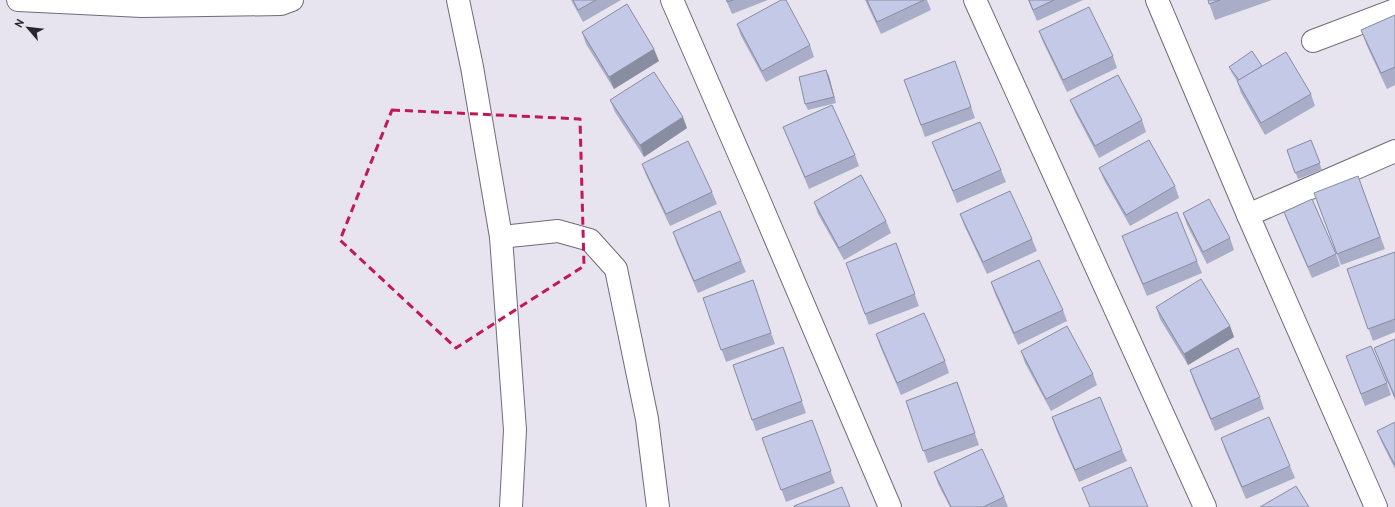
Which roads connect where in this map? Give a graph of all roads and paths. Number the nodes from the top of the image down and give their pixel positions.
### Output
1 (18, 0) edge
2 (292, 0) edge
3 (458, 0) edge
4 (672, 0) edge
5 (975, 0) edge
6 (1157, 0) edge
7 (1395, 10) edge
8 (1313, 41) dead end
9 (1393, 158) edge
10 (1248, 215) junction
11 (501, 237) junction
12 (511, 507) edge
13 (658, 507) edge
14 (890, 507) edge
15 (1205, 507) edge
16 (1376, 507) edge

1 - 2 street
3 - 11 street
4 - 14 street
5 - 15 street
6 - 10 street
7 - 8 street
9 - 10 street
10 - 16 street
11 - 12 street
11 - 13 street

